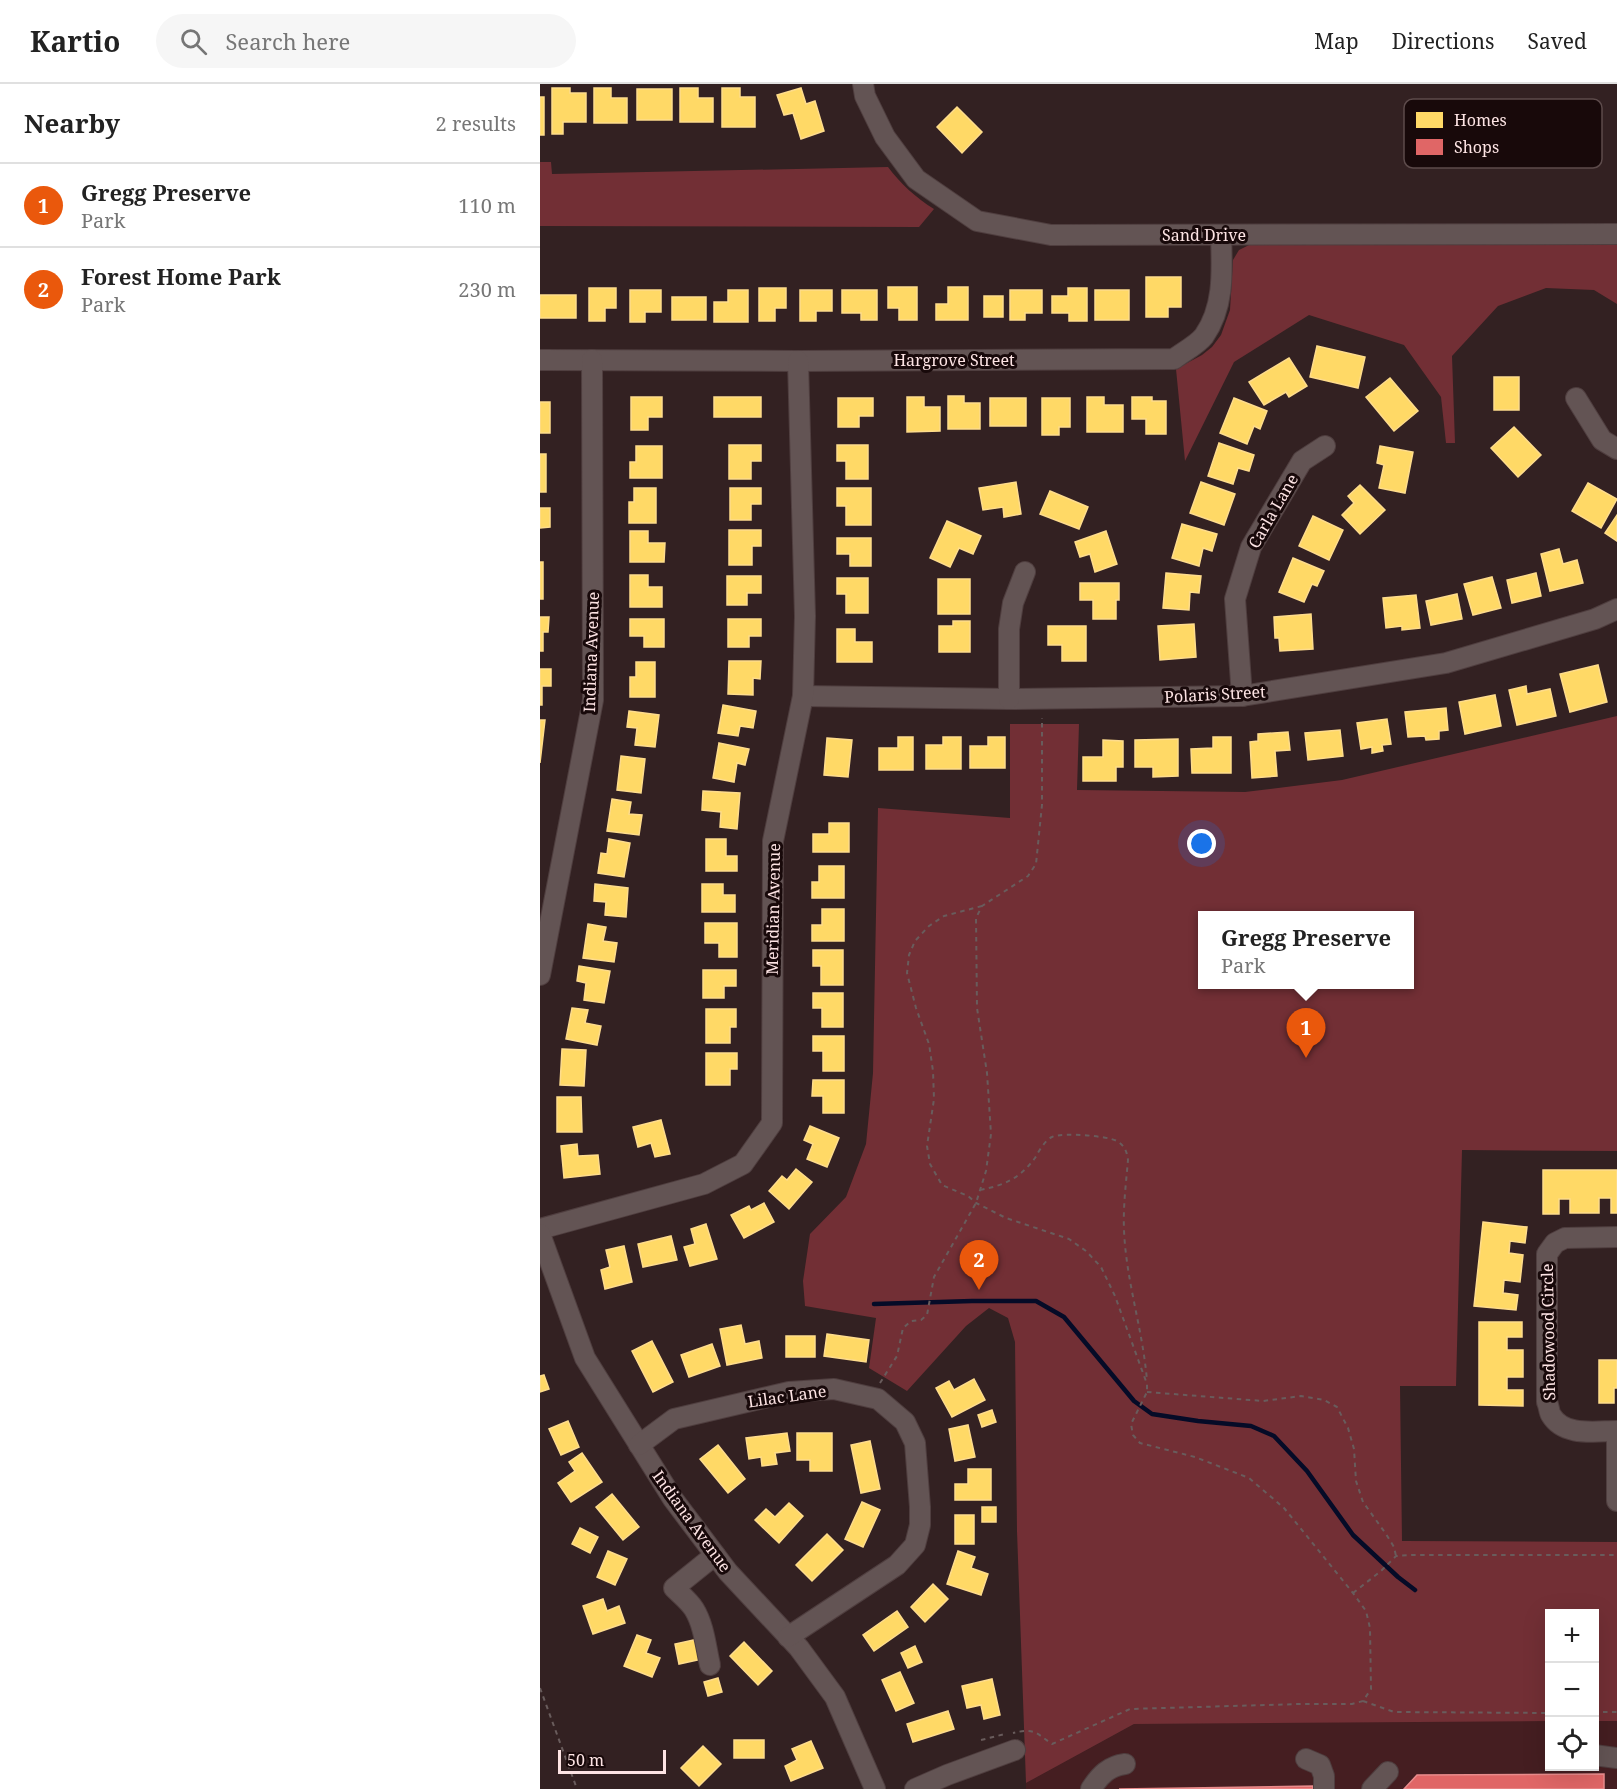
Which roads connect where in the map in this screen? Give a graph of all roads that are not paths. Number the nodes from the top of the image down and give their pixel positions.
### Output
1 (863, 84) edge
2 (1617, 234) edge
3 (1221, 235) junction
4 (540, 360) edge
5 (592, 360) junction
6 (798, 362) junction
7 (1576, 398) dead end
8 (1325, 446) dead end
9 (1617, 449) edge
10 (1025, 572) dead end
11 (1617, 609) edge
12 (803, 696) junction
13 (1242, 696) junction
14 (1009, 699) junction
15 (541, 965) edge
16 (540, 1229) edge
17 (540, 1234) edge
18 (1617, 1237) edge
19 (1617, 1431) edge
20 (639, 1445) junction
21 (1617, 1501) edge
22 (715, 1555) junction
23 (788, 1637) junction
24 (710, 1665) dead end
25 (1015, 1750) dead end
26 (1599, 1756) edge
27 (1617, 1758) edge
28 (1306, 1759) dead end
29 (1125, 1764) dead end
30 (1388, 1772) dead end
31 (875, 1789) edge
32 (915, 1789) edge
33 (1091, 1789) edge
34 (1324, 1789) edge
35 (1372, 1789) edge

1 - 3 street, Sand Drive
2 - 3 street, Sand Drive
3 - 6 street, Hargrove Street
4 - 5 street, Hargrove Street
5 - 6 street, Hargrove Street
5 - 15 street, Indiana Avenue
6 - 12 street, Meridian Avenue
7 - 9 street
8 - 13 street, Carla Lane
10 - 14 street
11 - 13 street, Polaris Street
12 - 14 street, Polaris Street
12 - 16 street, Meridian Avenue
13 - 14 street, Polaris Street
17 - 20 street, Indiana Avenue
18 - 19 street, Shadowood Circle
19 - 21 street
20 - 22 street, Indiana Avenue
20 - 23 street, Lilac Lane
22 - 23 street, Indiana Avenue
22 - 24 street
23 - 31 street, Indiana Avenue
25 - 32 street
26 - 27 street
28 - 34 street
29 - 33 street
30 - 35 street

